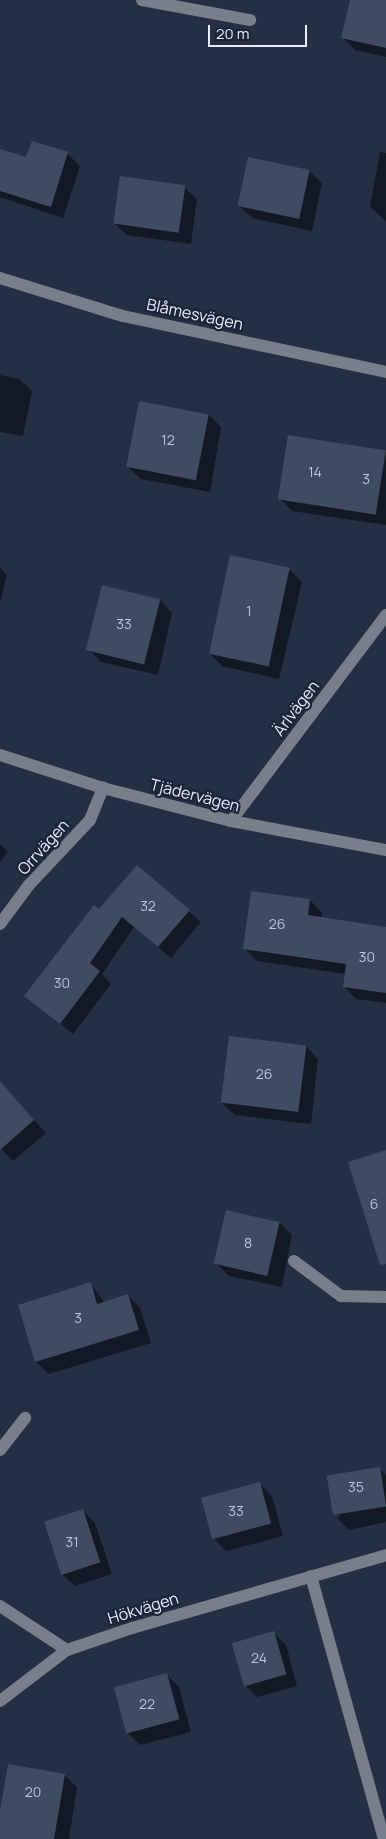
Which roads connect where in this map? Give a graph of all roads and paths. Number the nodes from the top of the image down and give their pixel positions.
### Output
1 (142, 0) edge
2 (250, 20) dead end
3 (0, 278) edge
4 (386, 372) edge
5 (386, 614) edge
6 (0, 755) edge
7 (103, 788) junction
8 (231, 821) junction
9 (386, 850) edge
10 (0, 924) edge
11 (294, 1261) dead end
12 (386, 1297) edge
13 (26, 1418) dead end
14 (0, 1450) edge
15 (386, 1555) edge
16 (311, 1576) junction
17 (0, 1606) edge
18 (67, 1650) junction
19 (0, 1701) edge
20 (384, 1839) edge

1 - 2 street
3 - 4 street, Blåmesvägen
5 - 8 street, Ärlvägen
6 - 7 street, Tjädervägen
7 - 8 street, Tjädervägen
7 - 10 street, Orrvägen
8 - 9 street, Tjädervägen
11 - 12 street
13 - 14 street
15 - 16 street, Hökvägen
16 - 18 street, Hökvägen
16 - 20 street
17 - 18 street
18 - 19 street, Hökvägen

